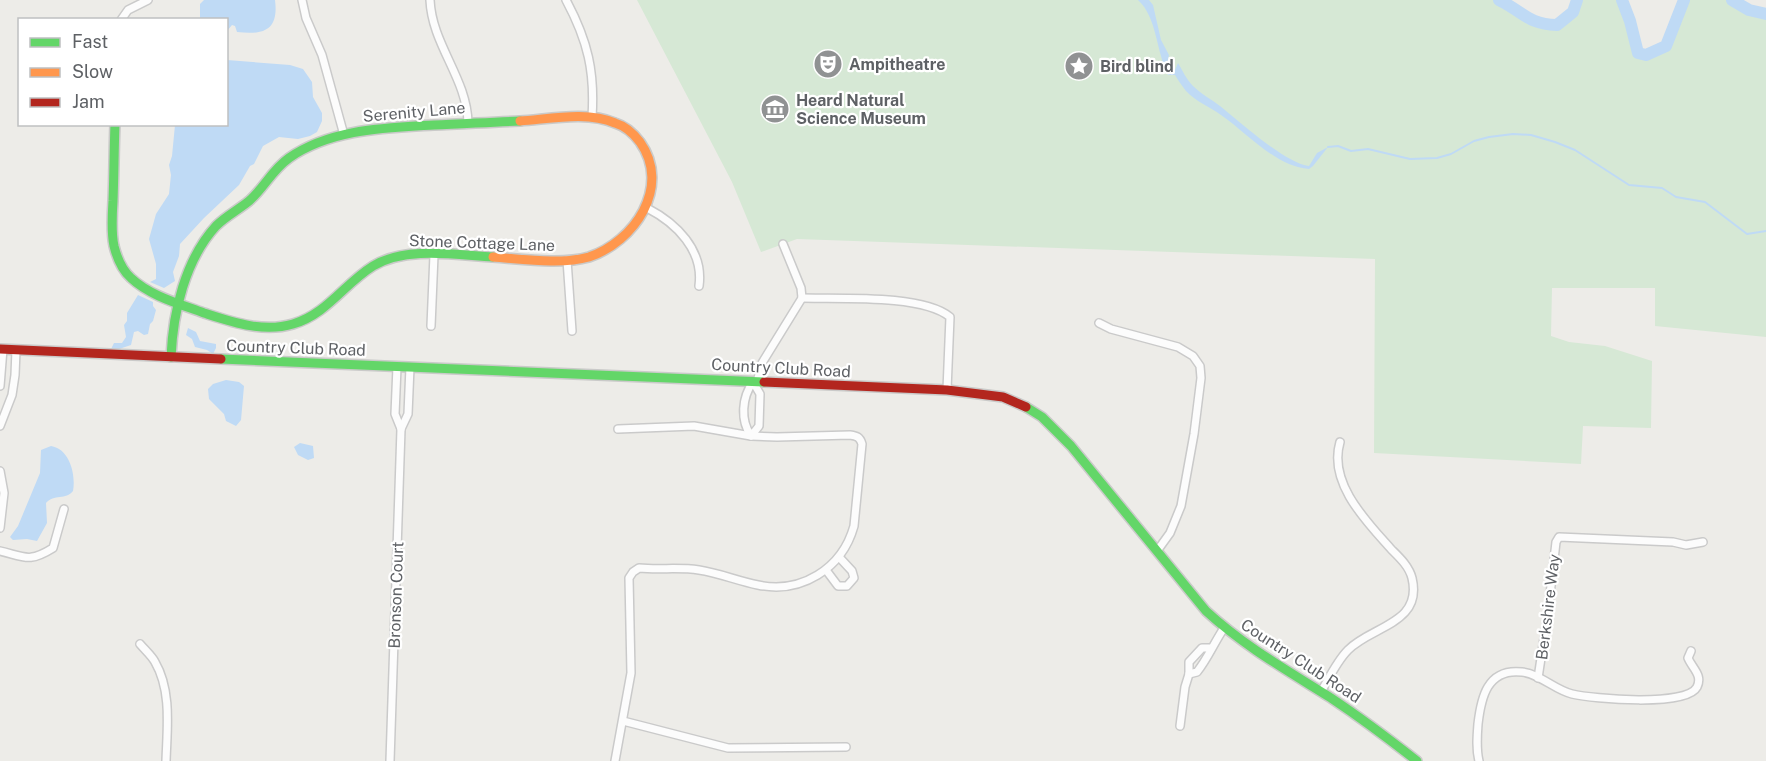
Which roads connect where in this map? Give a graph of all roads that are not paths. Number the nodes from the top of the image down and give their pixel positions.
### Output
1 (148, 0) edge
2 (302, 0) edge
3 (430, 0) edge
4 (566, 0) edge
5 (122, 18) edge
6 (592, 117) junction
7 (468, 123) junction
8 (115, 126) edge
9 (344, 135) junction
10 (647, 208) junction
11 (783, 244) dead end
12 (434, 255) junction
13 (567, 260) junction
14 (699, 286) dead end
15 (802, 298) junction
16 (179, 303) junction
17 (1099, 323) dead end
18 (431, 327) dead end
19 (572, 331) dead end
20 (1, 349) edge
21 (16, 350) junction
22 (171, 357) junction
23 (397, 367) junction
24 (410, 367) junction
25 (755, 382) junction
26 (0, 386) edge
27 (947, 390) junction
28 (0, 426) edge
29 (401, 429) junction
30 (618, 429) dead end
31 (751, 436) junction
32 (1340, 442) dead end
33 (0, 471) edge
34 (64, 509) dead end
35 (0, 528) edge
36 (1703, 543) dead end
37 (0, 551) edge
38 (1157, 551) junction
39 (839, 556) junction
40 (826, 570) junction
41 (1224, 628) junction
42 (140, 644) dead end
43 (1211, 648) junction
44 (1691, 651) dead end
45 (1189, 674) junction
46 (1538, 678) junction
47 (1321, 692) junction
48 (623, 721) junction
49 (1180, 726) dead end
50 (846, 747) dead end
51 (166, 761) edge
52 (390, 761) edge
53 (615, 761) edge
54 (1417, 761) edge
55 (1479, 761) edge

1 - 5 street
2 - 9 street
3 - 7 street
4 - 6 street
6 - 7 main road, Serenity Lane
6 - 10 main road, Serenity Lane
7 - 9 main road, Serenity Lane
8 - 16 main road, Stone Cottage Lane
9 - 16 main road, Serenity Lane
10 - 13 main road, Stone Cottage Lane
10 - 14 street
11 - 15 street
12 - 13 main road, Stone Cottage Lane
12 - 16 main road, Stone Cottage Lane
12 - 18 street
13 - 19 street
15 - 25 street
15 - 27 street
16 - 22 main road, Serenity Lane
17 - 38 street
20 - 21 main road, Country Club Road
20 - 26 street
21 - 22 main road, Country Club Road
21 - 28 street
22 - 23 main road, Country Club Road
23 - 24 main road, Country Club Road
23 - 29 street, Bronson Court
24 - 25 main road, Country Club Road
24 - 29 street, Bronson Court
25 - 27 main road, Country Club Road
25 - 31 street
25 - 31 street
27 - 38 main road, Country Club Road
29 - 52 street, Bronson Court
30 - 31 street
31 - 39 street
32 - 47 street
33 - 35 street
34 - 37 street
36 - 46 street, Berkshire Way
38 - 41 main road, Country Club Road
39 - 40 street
39 - 40 street
40 - 48 street
41 - 43 street
41 - 47 main road, Country Club Road
42 - 51 street
43 - 45 street
43 - 45 street
44 - 46 street
45 - 49 street
46 - 55 street
47 - 54 main road, Country Club Road
48 - 50 street
48 - 53 street

